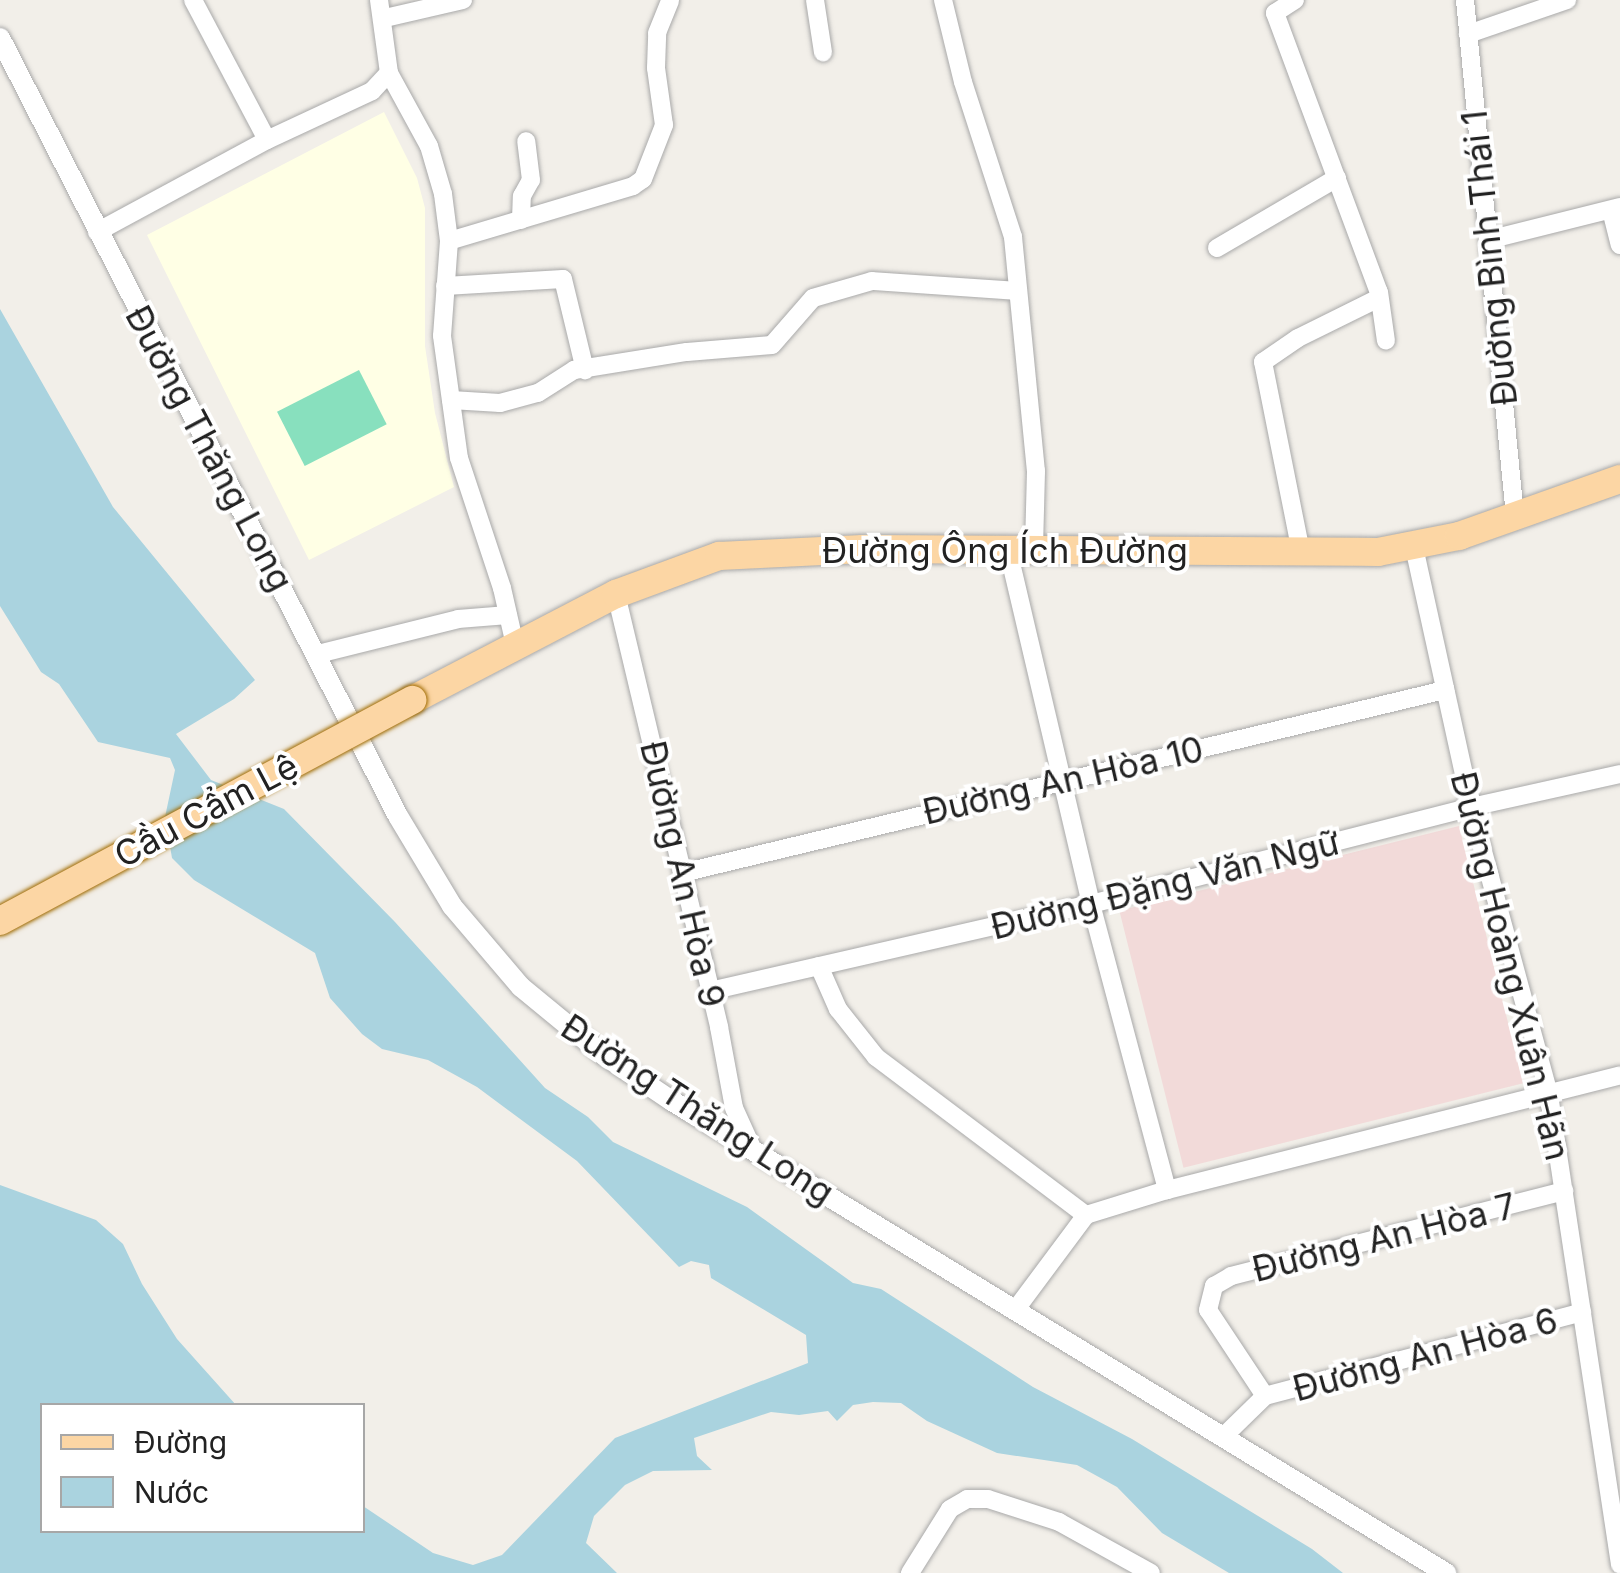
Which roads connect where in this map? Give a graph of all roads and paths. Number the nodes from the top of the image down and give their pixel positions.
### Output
1 (193, 0) edge
2 (462, 0) edge
3 (670, 0) edge
4 (814, 0) edge
5 (943, 0) edge
6 (1295, 0) edge
7 (1465, 0) edge
8 (1568, 0) edge
9 (382, 9) edge
10 (1468, 34) junction
11 (0, 38) edge
12 (823, 52) dead end
13 (389, 73) junction
14 (267, 140) junction
15 (526, 141) dead end
16 (1338, 178) junction
17 (1616, 208) edge
18 (520, 220) junction
19 (98, 232) junction
20 (1488, 240) junction
21 (449, 241) junction
22 (1620, 245) edge
23 (1217, 248) dead end
24 (445, 286) junction
25 (1016, 291) junction
26 (1379, 298) junction
27 (1386, 341) dead end
28 (585, 370) junction
29 (451, 400) junction
30 (1620, 480) edge
31 (1515, 516) junction
32 (1414, 547) junction
33 (1021, 550) junction
34 (1301, 552) junction
35 (616, 594) junction
36 (508, 615) junction
37 (515, 645) junction
38 (318, 654) junction
39 (1446, 690) junction
40 (412, 700) joint
41 (1620, 774) edge
42 (1062, 780) junction
43 (1471, 807) junction
44 (682, 873) junction
45 (1091, 904) junction
46 (0, 921) edge
47 (819, 966) junction
48 (710, 991) junction
49 (1620, 1075) edge
50 (1549, 1095) junction
51 (754, 1152) junction
52 (1168, 1190) junction
53 (1564, 1191) junction
54 (1086, 1215) junction
55 (1016, 1308) junction
56 (1582, 1312) junction
57 (1265, 1396) junction
58 (1224, 1436) junction
59 (1618, 1532) edge
60 (1620, 1566) edge
61 (910, 1573) edge
62 (1150, 1573) edge
63 (1446, 1573) edge

1 - 14 street
2 - 9 street
3 - 18 street
4 - 12 street
5 - 25 street
6 - 16 street
7 - 10 street, Đường Bình Thái 1
8 - 10 street
9 - 13 street
10 - 20 street, Đường Bình Thái 1
11 - 19 street, Đường Thăng Long
13 - 14 street
13 - 21 street
14 - 19 street
15 - 18 street
16 - 23 street
16 - 26 street
17 - 20 street
17 - 22 street
18 - 21 street
19 - 38 street, Đường Thăng Long
20 - 31 street, Đường Bình Thái 1
21 - 24 street
24 - 28 street
24 - 29 street
25 - 28 street
25 - 33 street
26 - 27 street
26 - 34 street
28 - 29 street
29 - 36 street
30 - 31 main road, Đường Ông Ích Đường
31 - 32 main road, Đường Ông Ích Đường
32 - 34 main road, Đường Ông Ích Đường
32 - 39 street, Đường Hoàng Xuân Hãn
33 - 34 main road, Đường Ông Ích Đường
33 - 35 main road, Đường Ông Ích Đường
33 - 42 street
35 - 37 main road, Đường Ông Ích Đường
35 - 44 street, Đường An Hòa 9
36 - 37 street
36 - 38 street
37 - 40 main road, Đường Ông Ích Đường
38 - 51 street, Đường Thăng Long
39 - 42 street, Đường An Hòa 10
39 - 43 street, Đường Hoàng Xuân Hãn
40 - 46 main road, Cầu Cẩm Lệ, bridge
41 - 43 street, Đường Đặng Văn Ngữ
42 - 44 street, Đường An Hòa 10
42 - 45 street
43 - 45 street, Đường Đặng Văn Ngữ
43 - 50 street, Đường Hoàng Xuân Hãn
44 - 48 street, Đường An Hòa 9
45 - 47 street, Đường Đặng Văn Ngữ
45 - 52 street
47 - 48 street, Đường Đặng Văn Ngữ
47 - 54 street
48 - 51 street, Đường An Hòa 9
49 - 50 street
50 - 52 street
50 - 53 street, Đường Hoàng Xuân Hãn
51 - 55 street, Đường Thăng Long
52 - 54 street
53 - 56 street, Đường Hoàng Xuân Hãn
53 - 57 street, Đường An Hòa 7
54 - 55 street
55 - 58 street, Đường Thăng Long
56 - 57 street, Đường An Hòa 6
56 - 59 street, Đường Hoàng Xuân Hãn
57 - 58 street, Đường An Hòa 6
58 - 63 street, Đường Thăng Long
59 - 60 street, Đường Hoàng Xuân Hãn
61 - 62 street

